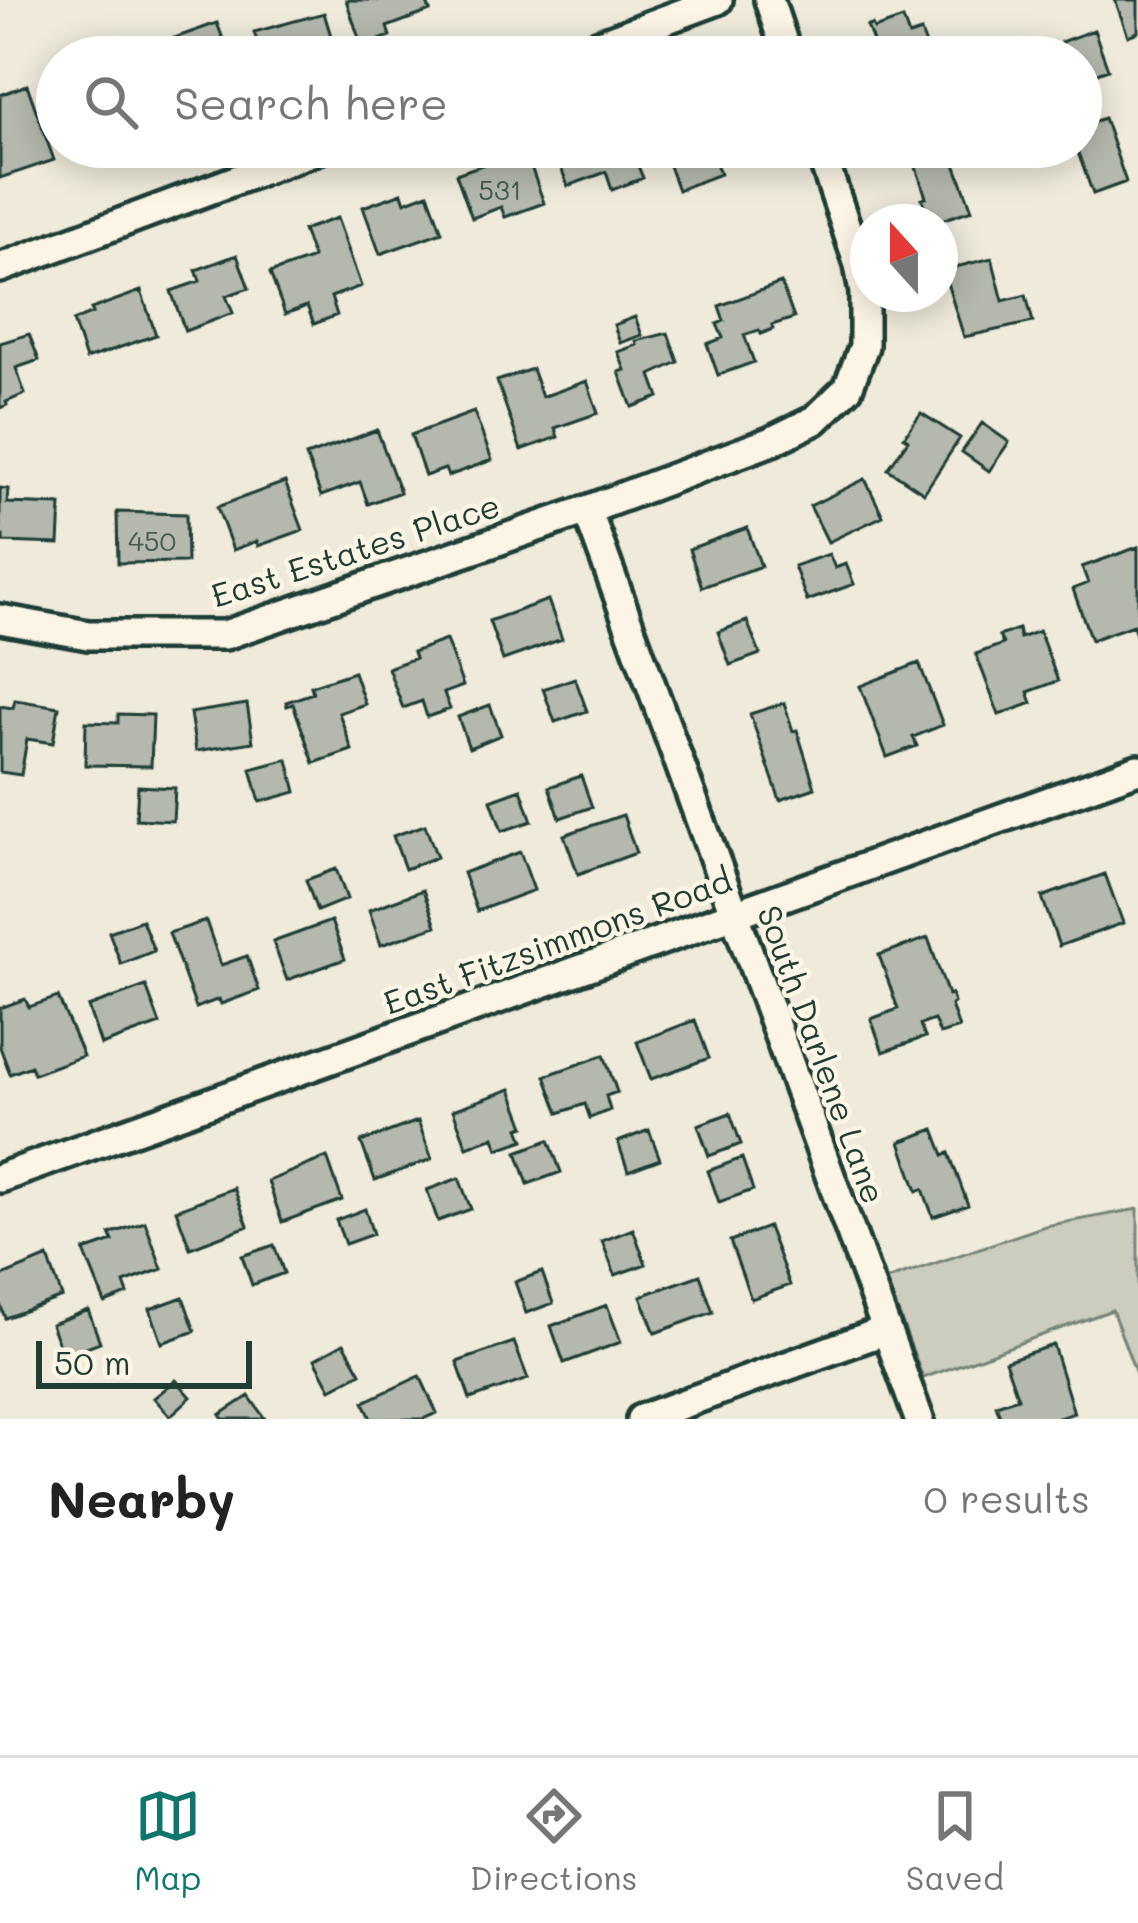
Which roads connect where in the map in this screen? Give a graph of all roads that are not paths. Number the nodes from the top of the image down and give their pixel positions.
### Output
1 (718, 0) edge
2 (769, 0) edge
3 (621, 36) edge
4 (781, 36) edge
5 (268, 168) edge
6 (826, 168) edge
7 (0, 268) edge
8 (586, 510) junction
9 (0, 619) edge
10 (1138, 769) edge
11 (733, 915) junction
12 (0, 1178) edge
13 (886, 1330) junction
14 (641, 1419) edge
15 (919, 1419) edge

1 - 3 street
2 - 4 street
5 - 7 street
6 - 8 street, East Estates Place
8 - 9 street, East Estates Place
8 - 11 street, South Darlene Lane
10 - 11 street, East Fitzsimmons Road
11 - 12 street, East Fitzsimmons Road
11 - 13 street, South Darlene Lane
13 - 14 street
13 - 15 street, South Darlene Lane

